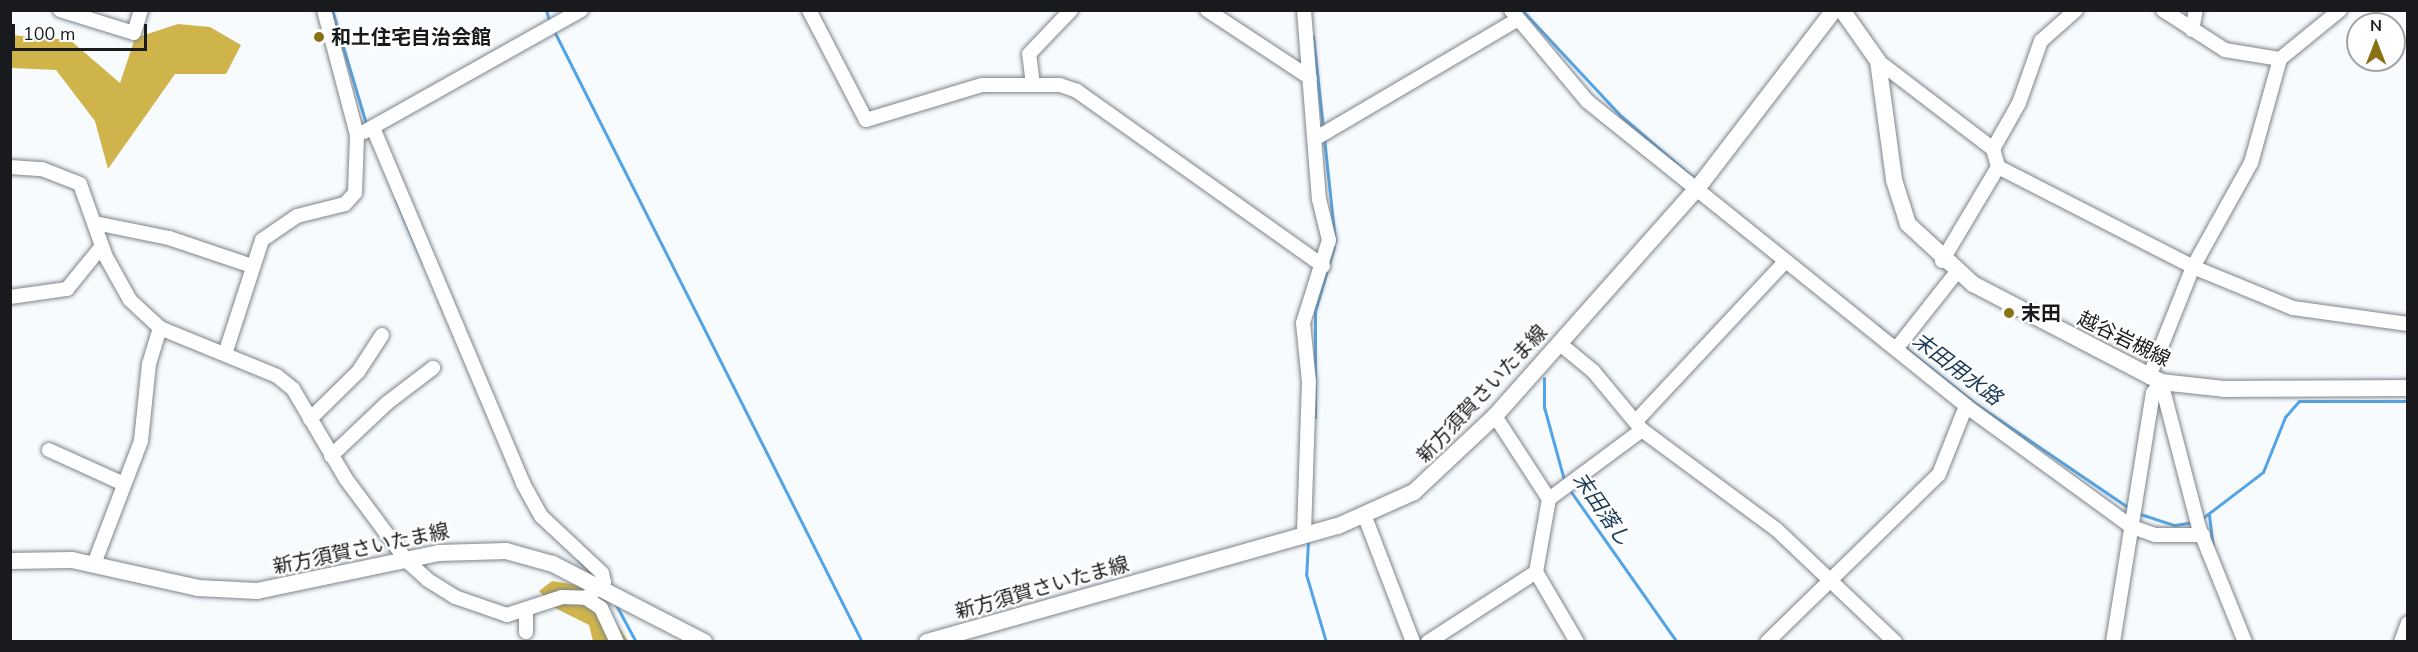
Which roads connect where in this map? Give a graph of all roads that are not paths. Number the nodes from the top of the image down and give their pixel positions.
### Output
1 (60, 10) edge
2 (141, 10) edge
3 (324, 10) edge
4 (581, 10) edge
5 (809, 10) edge
6 (1071, 10) edge
7 (1207, 10) edge
8 (1304, 10) edge
9 (1834, 10) edge
10 (1842, 10) edge
11 (2076, 10) edge
12 (2163, 10) edge
13 (2196, 10) edge
14 (2340, 10) edge
15 (1515, 15) edge
16 (2192, 30) junction
17 (2280, 59) junction
18 (1878, 62) junction
19 (1310, 78) junction
20 (1033, 85) junction
21 (373, 128) junction
22 (357, 135) junction
23 (1318, 137) junction
24 (1993, 150) junction
25 (10, 167) edge
26 (1998, 167) junction
27 (1696, 190) junction
28 (95, 223) junction
29 (102, 246) junction
30 (1942, 261) junction
31 (1783, 264) junction
32 (252, 266) junction
33 (1323, 266) junction
34 (2193, 267) junction
35 (1956, 273) junction
36 (10, 297) edge
37 (2408, 324) edge
38 (160, 327) junction
39 (382, 335) dead end
40 (1560, 343) junction
41 (1896, 349) junction
42 (225, 354) junction
43 (433, 368) dead end
44 (2155, 380) junction
45 (2408, 388) edge
46 (1966, 406) junction
47 (1495, 416) junction
48 (310, 419) junction
49 (1639, 426) junction
50 (49, 450) dead end
51 (332, 456) junction
52 (124, 484) junction
53 (1549, 499) junction
54 (1365, 517) junction
55 (2132, 527) junction
56 (2203, 535) junction
57 (1304, 536) junction
58 (10, 561) edge
59 (407, 561) junction
60 (94, 564) junction
61 (1536, 572) junction
62 (1830, 578) junction
63 (599, 586) junction
64 (586, 598) junction
65 (526, 610) junction
66 (2408, 623) edge
67 (526, 632) dead end
68 (617, 642) edge
69 (704, 642) edge
70 (927, 642) edge
71 (1413, 642) edge
72 (1428, 642) edge
73 (1577, 642) edge
74 (1767, 642) edge
75 (1895, 642) edge
76 (2113, 642) edge
77 (2245, 642) edge
78 (2401, 642) edge

1 - 2 street
3 - 22 street
4 - 21 street
5 - 20 street
6 - 20 street
7 - 19 street
8 - 19 street
9 - 27 main road, 新方須賀さいたま線
10 - 18 main road, 越谷岩槻線
11 - 24 street
12 - 16 street
13 - 16 street
14 - 17 street
15 - 23 street
15 - 27 street
16 - 17 street
17 - 34 street
18 - 24 street
18 - 30 main road, 越谷岩槻線
19 - 23 street
20 - 33 street
21 - 22 street
21 - 63 street
22 - 32 street
23 - 33 street
24 - 26 street
25 - 28 street
26 - 30 street
26 - 34 street
27 - 31 street
27 - 40 main road, 新方須賀さいたま線
28 - 29 street
28 - 32 street
29 - 36 street
29 - 38 street
30 - 35 main road, 越谷岩槻線
31 - 41 street
31 - 49 street
32 - 42 street
33 - 57 street
34 - 37 street
34 - 44 street
35 - 41 street
35 - 44 main road, 越谷岩槻線
38 - 42 street
38 - 52 street
39 - 48 street
40 - 47 main road, 新方須賀さいたま線
40 - 49 street
41 - 46 street
42 - 48 street
43 - 51 street
44 - 45 main road, 越谷岩槻線
44 - 55 street
44 - 56 street
46 - 55 street
46 - 62 street
47 - 53 street
47 - 54 main road, 新方須賀さいたま線
48 - 51 street
49 - 53 street
49 - 62 street
50 - 52 street
51 - 59 street
52 - 60 street
53 - 61 street
54 - 57 main road, 新方須賀さいたま線
54 - 71 street
55 - 56 street
55 - 76 street
56 - 77 street
57 - 70 main road, 新方須賀さいたま線
58 - 60 main road, 新方須賀さいたま線
59 - 60 main road, 新方須賀さいたま線
59 - 63 main road, 新方須賀さいたま線
59 - 65 street
61 - 72 street
61 - 73 street
62 - 74 street
62 - 75 street
63 - 64 street
63 - 69 main road, 新方須賀さいたま線
64 - 65 street
64 - 68 street
65 - 67 street
66 - 78 street

